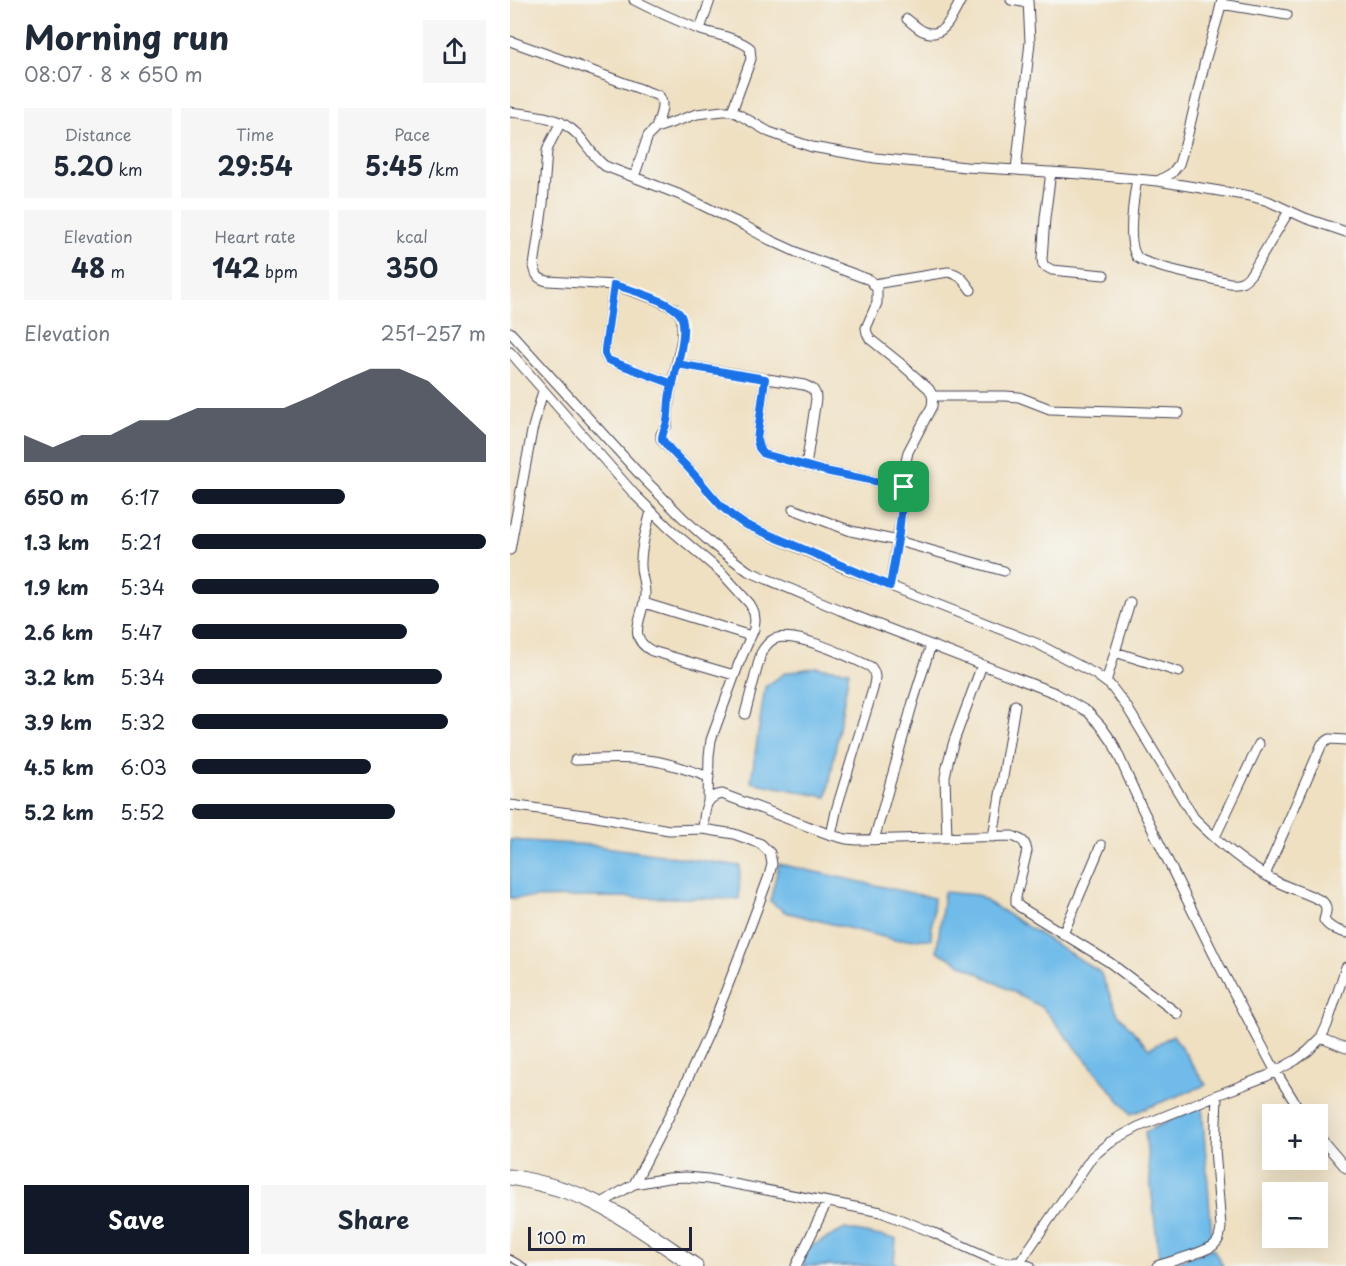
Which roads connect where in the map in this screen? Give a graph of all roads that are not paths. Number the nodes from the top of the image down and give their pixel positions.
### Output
1 (634, 0) edge
2 (710, 0) edge
3 (961, 0) edge
4 (1011, 0) edge
5 (1028, 2) edge
6 (1221, 2) edge
7 (1287, 15) dead end
8 (907, 19) dead end
9 (700, 29) junction
10 (510, 41) edge
11 (732, 111) junction
12 (510, 112) edge
13 (561, 122) junction
14 (656, 128) junction
15 (1016, 170) junction
16 (1051, 172) junction
17 (634, 177) junction
18 (1137, 179) junction
19 (1158, 181) junction
20 (1289, 210) junction
21 (1346, 232) edge
22 (1104, 275) dead end
23 (873, 284) junction
24 (614, 285) junction
25 (971, 290) dead end
26 (510, 333) edge
27 (510, 352) edge
28 (677, 364) junction
29 (765, 379) junction
30 (673, 384) junction
31 (543, 391) junction
32 (932, 396) junction
33 (1179, 413) dead end
34 (806, 465) junction
35 (904, 487) junction
36 (793, 509) dead end
37 (651, 511) junction
38 (898, 541) junction
39 (510, 550) edge
40 (1004, 571) dead end
41 (890, 586) junction
42 (1130, 602) dead end
43 (644, 603) junction
44 (751, 636) junction
45 (931, 645) junction
46 (1115, 652) junction
47 (982, 665) junction
48 (1179, 672) dead end
49 (734, 675) junction
50 (1106, 682) junction
51 (1015, 705) dead end
52 (745, 714) dead end
53 (1346, 740) edge
54 (1259, 744) dead end
55 (575, 760) dead end
56 (709, 777) junction
57 (708, 800) junction
58 (510, 805) edge
59 (703, 829) junction
60 (831, 835) junction
61 (993, 837) junction
62 (1215, 837) junction
63 (947, 838) junction
64 (874, 840) junction
65 (1101, 845) dead end
66 (1265, 875) junction
67 (1346, 933) edge
68 (1063, 934) junction
69 (1346, 967) edge
70 (1344, 983) edge
71 (1178, 1014) dead end
72 (1321, 1038) junction
73 (1346, 1048) edge
74 (1271, 1074) junction
75 (1217, 1095) junction
76 (1294, 1104) edge
77 (1328, 1147) edge
78 (1346, 1168) edge
79 (510, 1177) edge
80 (634, 1184) junction
81 (827, 1202) junction
82 (600, 1204) junction
83 (510, 1258) edge
84 (1015, 1262) junction
85 (524, 1266) edge
86 (695, 1266) edge
87 (796, 1266) edge
88 (1030, 1266) edge
89 (1157, 1266) edge

1 - 9 street
2 - 9 street
3 - 8 street
4 - 5 street
5 - 15 street
6 - 7 street
6 - 19 street
9 - 11 street
10 - 14 street
11 - 14 street
11 - 15 street
12 - 13 street
13 - 17 street
13 - 24 street
14 - 17 street
15 - 16 street
16 - 18 street
16 - 22 street
17 - 23 street
18 - 19 street
18 - 20 street
19 - 20 street
20 - 21 street
23 - 25 street
23 - 32 street
24 - 28 street
24 - 30 street
26 - 45 street
27 - 31 street
28 - 29 street
28 - 30 street
29 - 34 street
29 - 34 street
30 - 41 street
31 - 37 street
31 - 39 street
32 - 33 street
32 - 35 street
34 - 35 street
35 - 38 street
36 - 38 street
37 - 43 street
37 - 44 street
38 - 40 street
38 - 41 street
41 - 50 street
42 - 46 street
43 - 44 street
43 - 49 street
44 - 49 street
45 - 47 street
45 - 64 street
46 - 48 street
46 - 50 street
47 - 63 street
47 - 74 street
49 - 56 street
50 - 62 street
51 - 61 street
52 - 60 street
53 - 66 street
54 - 62 street
55 - 56 street
56 - 57 street
57 - 59 street
57 - 60 street
58 - 59 street
59 - 80 street
60 - 64 street
61 - 63 street
61 - 68 street
62 - 66 street
63 - 64 street
65 - 68 street
66 - 67 street
68 - 71 street
69 - 70 street
70 - 72 street
72 - 73 street
72 - 74 street
74 - 75 street
74 - 76 street
75 - 84 street
75 - 89 street
77 - 78 street
79 - 82 main road
80 - 81 street
80 - 82 street
81 - 84 street
81 - 87 street
82 - 86 main road
83 - 85 lane
84 - 88 street

